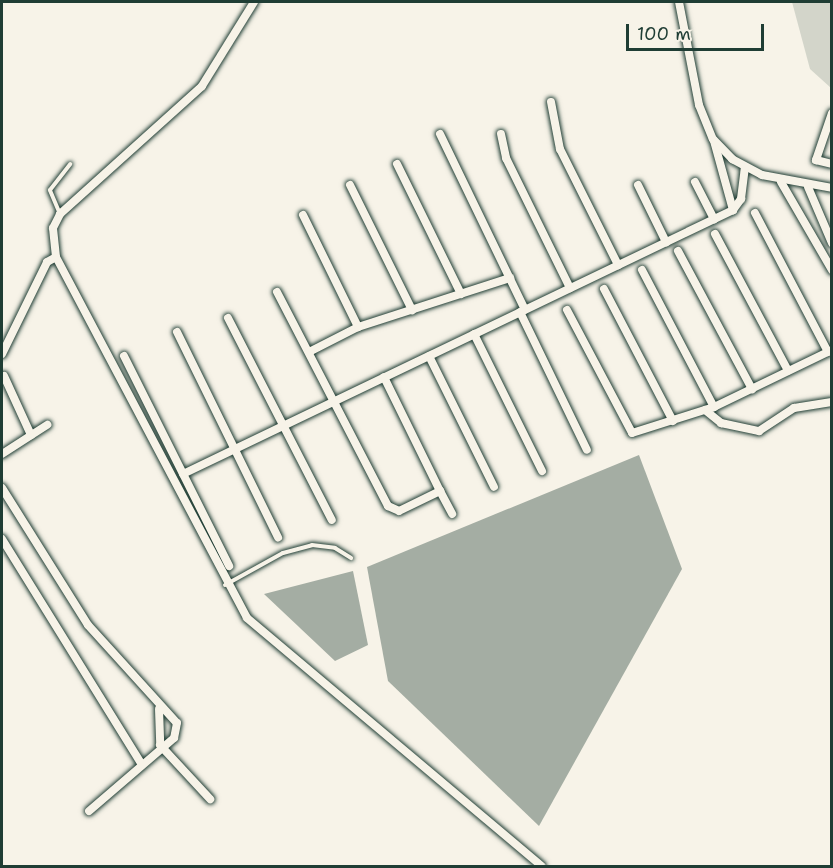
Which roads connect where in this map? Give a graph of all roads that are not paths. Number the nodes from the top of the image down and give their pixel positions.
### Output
1 (254, 2) edge
2 (679, 2) edge
3 (551, 102) dead end
4 (831, 113) edge
5 (440, 134) dead end
6 (501, 134) dead end
7 (713, 139) junction
8 (70, 164) dead end
9 (398, 164) dead end
10 (831, 164) edge
11 (745, 167) junction
12 (695, 182) dead end
13 (781, 182) junction
14 (350, 185) dead end
15 (638, 185) dead end
16 (808, 187) junction
17 (831, 188) edge
18 (733, 210) junction
19 (59, 212) junction
20 (755, 213) dead end
21 (303, 215) dead end
22 (714, 219) junction
23 (715, 234) dead end
24 (666, 242) junction
25 (831, 243) edge
26 (678, 251) dead end
27 (56, 256) junction
28 (618, 265) junction
29 (642, 270) dead end
30 (831, 270) edge
31 (510, 278) junction
32 (570, 288) junction
33 (604, 289) dead end
34 (277, 292) dead end
35 (461, 294) junction
36 (412, 310) junction
37 (567, 310) dead end
38 (523, 311) junction
39 (228, 318) dead end
40 (358, 327) junction
41 (177, 332) dead end
42 (474, 334) junction
43 (830, 351) edge
44 (309, 352) junction
45 (2, 354) edge
46 (124, 356) dead end
47 (429, 356) junction
48 (788, 371) junction
49 (4, 376) dead end
50 (384, 377) junction
51 (752, 389) junction
52 (335, 401) junction
53 (831, 402) edge
54 (710, 409) junction
55 (672, 421) junction
56 (47, 425) dead end
57 (284, 426) junction
58 (31, 435) junction
59 (234, 450) junction
60 (587, 450) dead end
61 (2, 454) edge
62 (542, 471) dead end
63 (183, 474) junction
64 (494, 487) dead end
65 (2, 488) edge
66 (441, 491) junction
67 (452, 514) dead end
68 (332, 520) dead end
69 (278, 537) dead end
70 (2, 539) edge
71 (351, 558) dead end
72 (229, 566) dead end
73 (225, 585) junction
74 (159, 710) junction
75 (160, 745) junction
76 (141, 763) junction
77 (210, 799) dead end
78 (89, 811) dead end
79 (542, 867) edge

1 - 19 street
2 - 7 street
3 - 28 street
4 - 10 street
5 - 31 street
6 - 32 street
7 - 11 street
7 - 18 street
8 - 19 lane
9 - 35 street
11 - 13 street
11 - 18 street
12 - 22 street
13 - 16 street
13 - 30 street
14 - 36 street
15 - 24 street
16 - 17 street
16 - 25 street
18 - 22 street
19 - 27 street
20 - 43 street
21 - 40 street
22 - 24 street
23 - 48 street
24 - 28 street
26 - 51 street
27 - 45 street
27 - 73 street
28 - 32 street
29 - 54 street
31 - 35 street
31 - 38 street
32 - 38 street
33 - 55 street
34 - 44 street
35 - 36 street
36 - 40 street
37 - 55 street
38 - 42 street
38 - 60 street
39 - 57 street
40 - 44 street
41 - 59 street
42 - 47 street
42 - 62 street
43 - 48 street
44 - 52 street
46 - 63 street
47 - 50 street
47 - 64 street
48 - 51 street
49 - 58 street
50 - 52 street
50 - 66 street
51 - 54 street
52 - 57 street
52 - 66 street
53 - 54 street
54 - 55 street
56 - 58 street
57 - 59 street
57 - 68 street
58 - 61 street
59 - 63 street
59 - 69 street
63 - 72 street
65 - 74 street
66 - 67 street
70 - 76 street
71 - 73 lane
73 - 79 street
74 - 75 street
74 - 75 street
75 - 76 street
75 - 77 street
76 - 78 street

